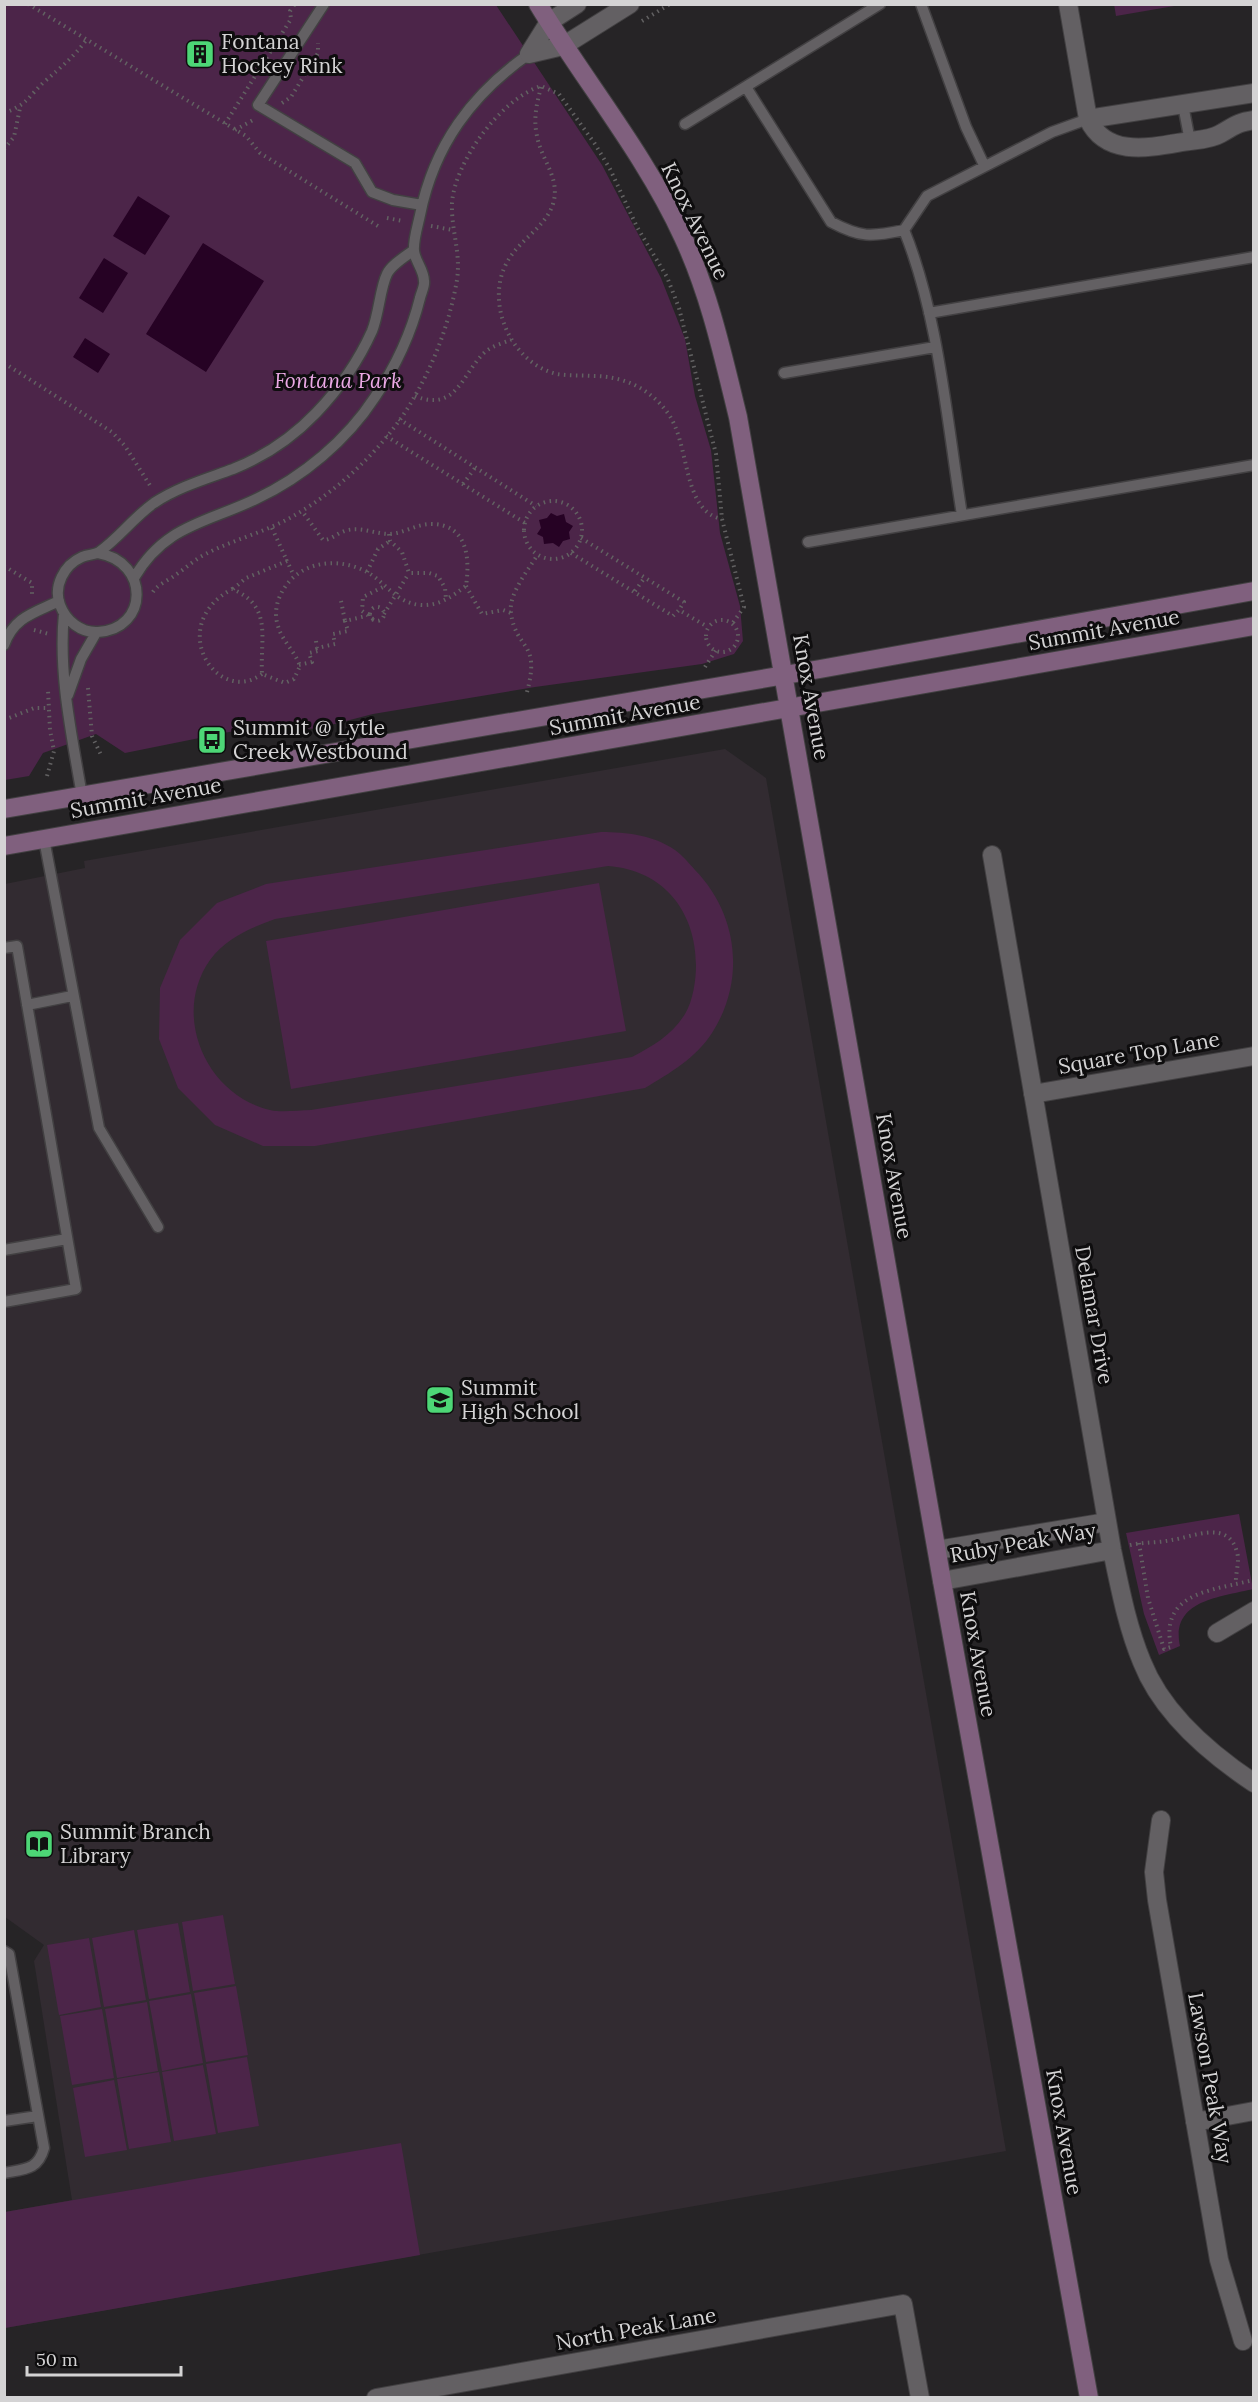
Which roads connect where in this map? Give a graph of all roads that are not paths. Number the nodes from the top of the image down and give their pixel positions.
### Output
1 (324, 4) edge
2 (538, 4) edge
3 (577, 4) edge
4 (630, 4) edge
5 (880, 4) edge
6 (921, 4) edge
7 (1068, 4) edge
8 (549, 22) junction
9 (563, 46) junction
10 (529, 54) junction
11 (746, 87) junction
12 (1254, 93) edge
13 (1183, 105) junction
14 (1088, 119) junction
15 (1254, 120) edge
16 (685, 124) dead end
17 (1190, 141) junction
18 (984, 165) junction
19 (422, 205) junction
20 (904, 230) junction
21 (414, 250) junction
22 (1254, 257) edge
23 (929, 313) junction
24 (935, 347) junction
25 (784, 373) dead end
26 (1254, 465) edge
27 (962, 515) junction
28 (808, 542) dead end
29 (98, 553) junction
30 (134, 578) junction
31 (1254, 591) edge
32 (59, 601) junction
33 (64, 614) junction
34 (1254, 626) edge
35 (96, 633) junction
36 (4, 645) edge
37 (783, 675) junction
38 (68, 695) junction
39 (790, 709) junction
40 (81, 796) junction
41 (4, 809) edge
42 (44, 838) junction
43 (4, 846) edge
44 (992, 855) dead end
45 (4, 948) edge
46 (72, 996) junction
47 (27, 1005) junction
48 (1254, 1056) edge
49 (1033, 1094) junction
50 (158, 1227) dead end
51 (67, 1239) junction
52 (4, 1250) edge
53 (4, 1302) edge
54 (1107, 1522) junction
55 (937, 1550) junction
56 (1112, 1550) junction
57 (942, 1581) junction
58 (1254, 1611) edge
59 (1217, 1633) dead end
60 (1254, 1783) edge
61 (1161, 1820) dead end
62 (4, 1951) edge
63 (1254, 2111) edge
64 (38, 2116) junction
65 (4, 2121) edge
66 (1195, 2121) junction
67 (4, 2173) edge
68 (1243, 2341) dead end
69 (376, 2397) edge
70 (920, 2397) edge
71 (1089, 2397) edge

1 - 19 lane
2 - 8 main road, Knox Avenue
3 - 8 street
4 - 9 street
5 - 11 lane
6 - 18 lane
7 - 14 street
8 - 9 main road, Knox Avenue
8 - 10 street
9 - 10 street
9 - 37 main road, Knox Avenue
10 - 19 lane
11 - 16 lane
11 - 20 lane
12 - 13 street
13 - 14 street
13 - 17 lane
14 - 17 street
14 - 18 lane
15 - 17 street
18 - 20 lane
19 - 21 lane
20 - 23 lane
21 - 29 lane
21 - 30 lane
22 - 23 lane
23 - 24 lane
24 - 25 lane
24 - 27 lane
26 - 27 lane
27 - 28 lane
29 - 30 lane
29 - 32 lane
30 - 35 lane
31 - 37 main road, Summit Avenue
32 - 33 lane
32 - 36 lane
33 - 35 lane
33 - 38 lane
34 - 39 main road, Summit Avenue
35 - 38 lane
37 - 39 main road, Knox Avenue
37 - 40 main road, Summit Avenue
38 - 40 lane
39 - 42 main road, Summit Avenue
39 - 55 main road, Knox Avenue
40 - 41 main road, Summit Avenue
42 - 43 main road, Summit Avenue
42 - 46 lane
44 - 49 street, Delamar Drive
45 - 47 lane
46 - 47 lane
46 - 50 lane
47 - 51 lane
48 - 49 street, Square Top Lane
49 - 54 street, Delamar Drive
51 - 52 lane
51 - 53 lane
54 - 55 street, Ruby Peak Way
54 - 56 street, Delamar Drive
55 - 57 main road, Knox Avenue
56 - 57 street, Ruby Peak Way
56 - 60 street, Delamar Drive
57 - 71 main road, Knox Avenue
58 - 59 street
61 - 66 street, Lawson Peak Way
62 - 64 lane
63 - 66 street
64 - 65 lane
64 - 67 lane
66 - 68 street, Lawson Peak Way
69 - 70 street, North Peak Lane

